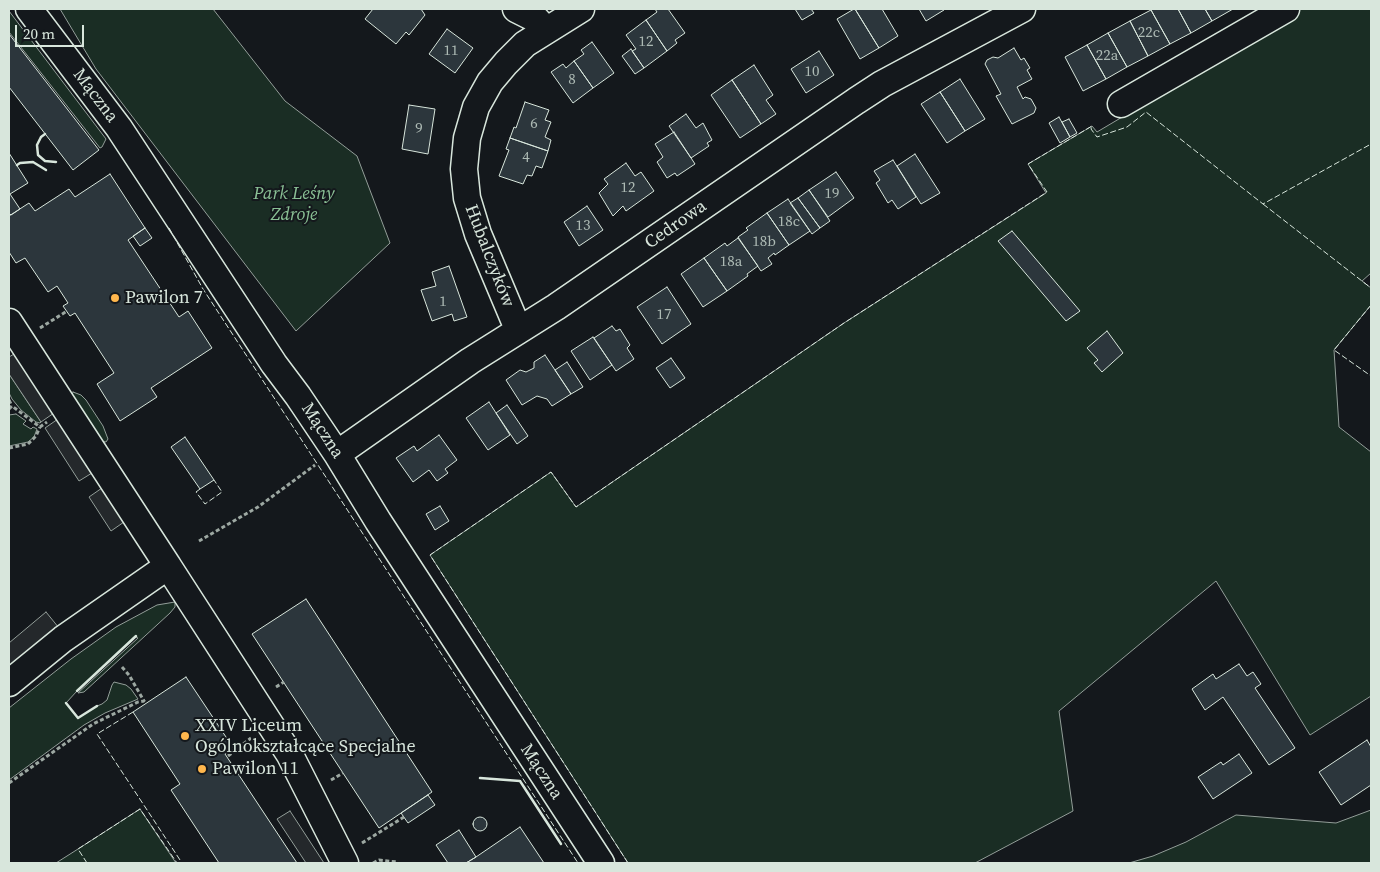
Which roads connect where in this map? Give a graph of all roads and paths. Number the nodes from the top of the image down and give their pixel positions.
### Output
1 (29, 9) edge
2 (516, 9) edge
3 (581, 9) edge
4 (1022, 9) edge
5 (1286, 9) edge
6 (546, 30) junction
7 (1121, 104) dead end
8 (67, 311) dead end
9 (518, 330) junction
10 (14, 331) edge
11 (9, 400) edge
12 (11, 408) edge
13 (66, 409) junction
14 (40, 428) junction
15 (9, 448) edge
16 (337, 454) junction
17 (198, 541) dead end
18 (168, 566) junction
19 (122, 667) dead end
20 (9, 683) edge
21 (257, 734) dead end
22 (228, 756) dead end
23 (9, 783) edge
24 (404, 817) dead end
25 (343, 860) edge
26 (373, 863) edge
27 (393, 863) edge
28 (601, 863) edge

1 - 16 street, Mączna
2 - 6 street
3 - 6 street, Hubalczyków
4 - 9 street, Cedrowa
5 - 7 street
6 - 9 street, Hubalczyków
8 - 10 path
9 - 16 street, Cedrowa
10 - 13 street
11 - 12 path
12 - 14 path
13 - 14 path
13 - 18 street
14 - 15 path
16 - 17 path
16 - 28 street, Mączna
18 - 20 street
18 - 25 street
19 - 23 path
21 - 22 path
24 - 25 path
26 - 27 path

